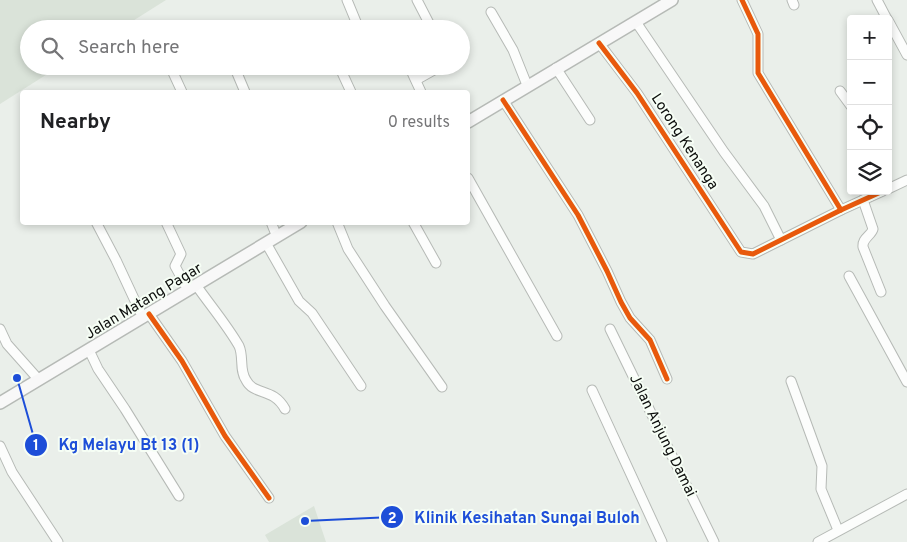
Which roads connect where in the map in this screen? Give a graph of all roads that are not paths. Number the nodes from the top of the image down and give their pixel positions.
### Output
1 (348, 0) edge
2 (417, 0) edge
3 (672, 0) edge
4 (742, 0) edge
5 (877, 0) edge
6 (492, 12) dead end
7 (885, 15) edge
8 (356, 20) edge
9 (427, 20) edge
10 (636, 22) junction
11 (892, 27) edge
12 (599, 43) junction
13 (907, 54) edge
14 (556, 68) junction
15 (174, 75) edge
16 (238, 75) edge
17 (343, 75) edge
18 (414, 75) edge
19 (425, 75) edge
20 (416, 80) junction
21 (527, 85) junction
22 (181, 90) edge
23 (244, 90) edge
24 (350, 90) edge
25 (420, 90) edge
26 (840, 91) dead end
27 (503, 100) junction
28 (850, 105) edge
29 (590, 120) dead end
30 (470, 121) edge
31 (470, 182) edge
32 (874, 195) edge
33 (863, 200) junction
34 (841, 210) junction
35 (98, 225) edge
36 (167, 225) edge
37 (272, 225) edge
38 (295, 225) edge
39 (338, 225) edge
40 (415, 225) edge
41 (277, 237) junction
42 (781, 240) junction
43 (266, 243) junction
44 (436, 263) dead end
45 (849, 276) dead end
46 (192, 288) junction
47 (882, 292) dead end
48 (146, 316) junction
49 (0, 329) edge
50 (610, 330) dead end
51 (556, 336) dead end
52 (89, 350) junction
53 (667, 378) dead end
54 (39, 380) junction
55 (791, 381) dead end
56 (907, 382) edge
57 (361, 386) dead end
58 (442, 387) dead end
59 (592, 390) dead end
60 (0, 403) edge
61 (285, 409) dead end
62 (0, 446) edge
63 (907, 494) edge
64 (179, 496) dead end
65 (269, 498) dead end
66 (838, 530) junction
67 (58, 542) edge
68 (662, 542) edge
69 (714, 542) edge
70 (818, 542) edge

1 - 8 street
2 - 9 street
3 - 10 main road
4 - 34 street
5 - 7 street
6 - 21 street
10 - 12 main road
10 - 42 street
11 - 13 street
12 - 14 main road
12 - 42 street, Lorong Kenanga
14 - 21 main road
14 - 29 street
15 - 22 street
16 - 23 street
17 - 24 street
18 - 20 street
19 - 20 street
20 - 25 street
21 - 27 main road
26 - 28 street
27 - 30 main road
27 - 53 street
31 - 51 street
32 - 33 street
33 - 34 street
33 - 47 street
34 - 42 street
35 - 48 street
36 - 46 street
37 - 41 street
38 - 41 main road, Jalan Matang Pagar
39 - 58 street
40 - 44 street
41 - 43 main road, Jalan Matang Pagar
43 - 46 main road, Jalan Matang Pagar
43 - 57 street
45 - 56 street
46 - 48 main road, Jalan Matang Pagar
46 - 61 street
48 - 52 main road, Jalan Matang Pagar
48 - 65 street
49 - 54 street
50 - 69 street, Jalan Anjung Damai
52 - 54 main road, Jalan Matang Pagar
52 - 64 street
54 - 60 main road, Jalan Matang Pagar
55 - 66 street
59 - 68 street
62 - 67 street
63 - 66 street
66 - 70 street

